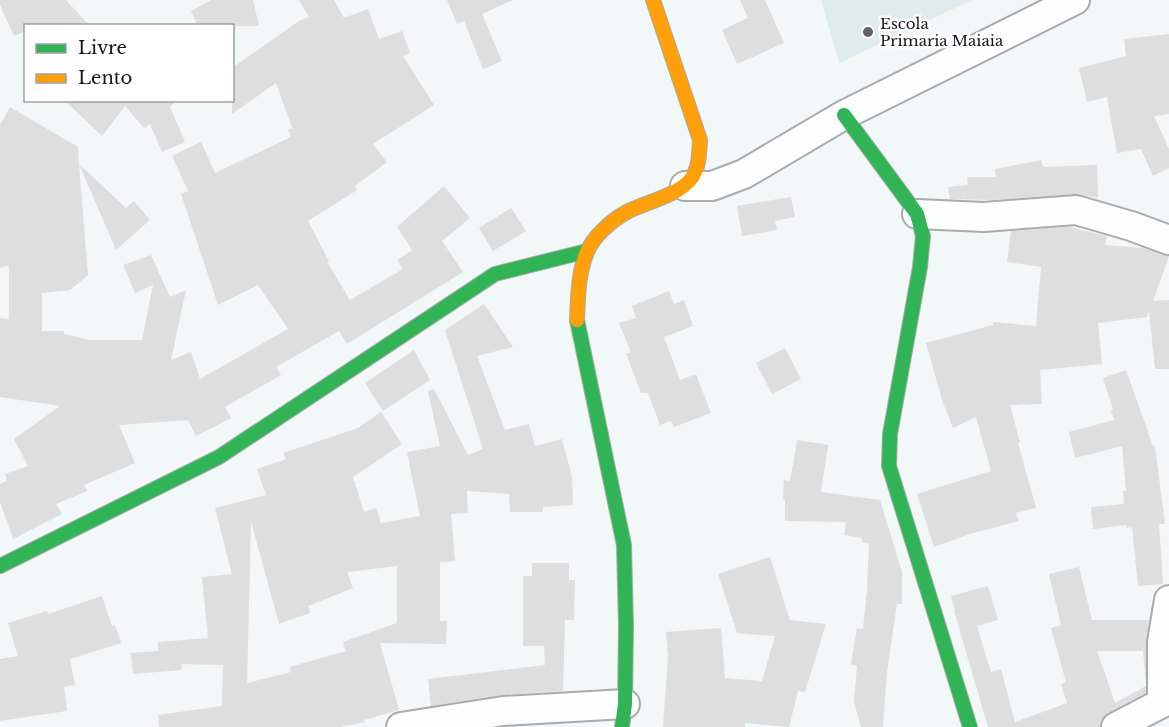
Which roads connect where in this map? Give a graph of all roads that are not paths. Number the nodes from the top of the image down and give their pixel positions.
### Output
1 (653, 0) edge
2 (1075, 0) edge
3 (844, 115) junction
4 (685, 186) junction
5 (917, 214) junction
6 (1169, 240) edge
7 (587, 251) junction
8 (0, 566) edge
9 (1169, 600) edge
10 (623, 715) edge
11 (401, 727) edge
12 (970, 727) edge
13 (1116, 727) edge

1 - 4 street
2 - 3 street
3 - 4 street
3 - 5 street
4 - 7 street
5 - 6 street
5 - 12 street
7 - 8 street
7 - 10 street
9 - 13 street
10 - 11 street

